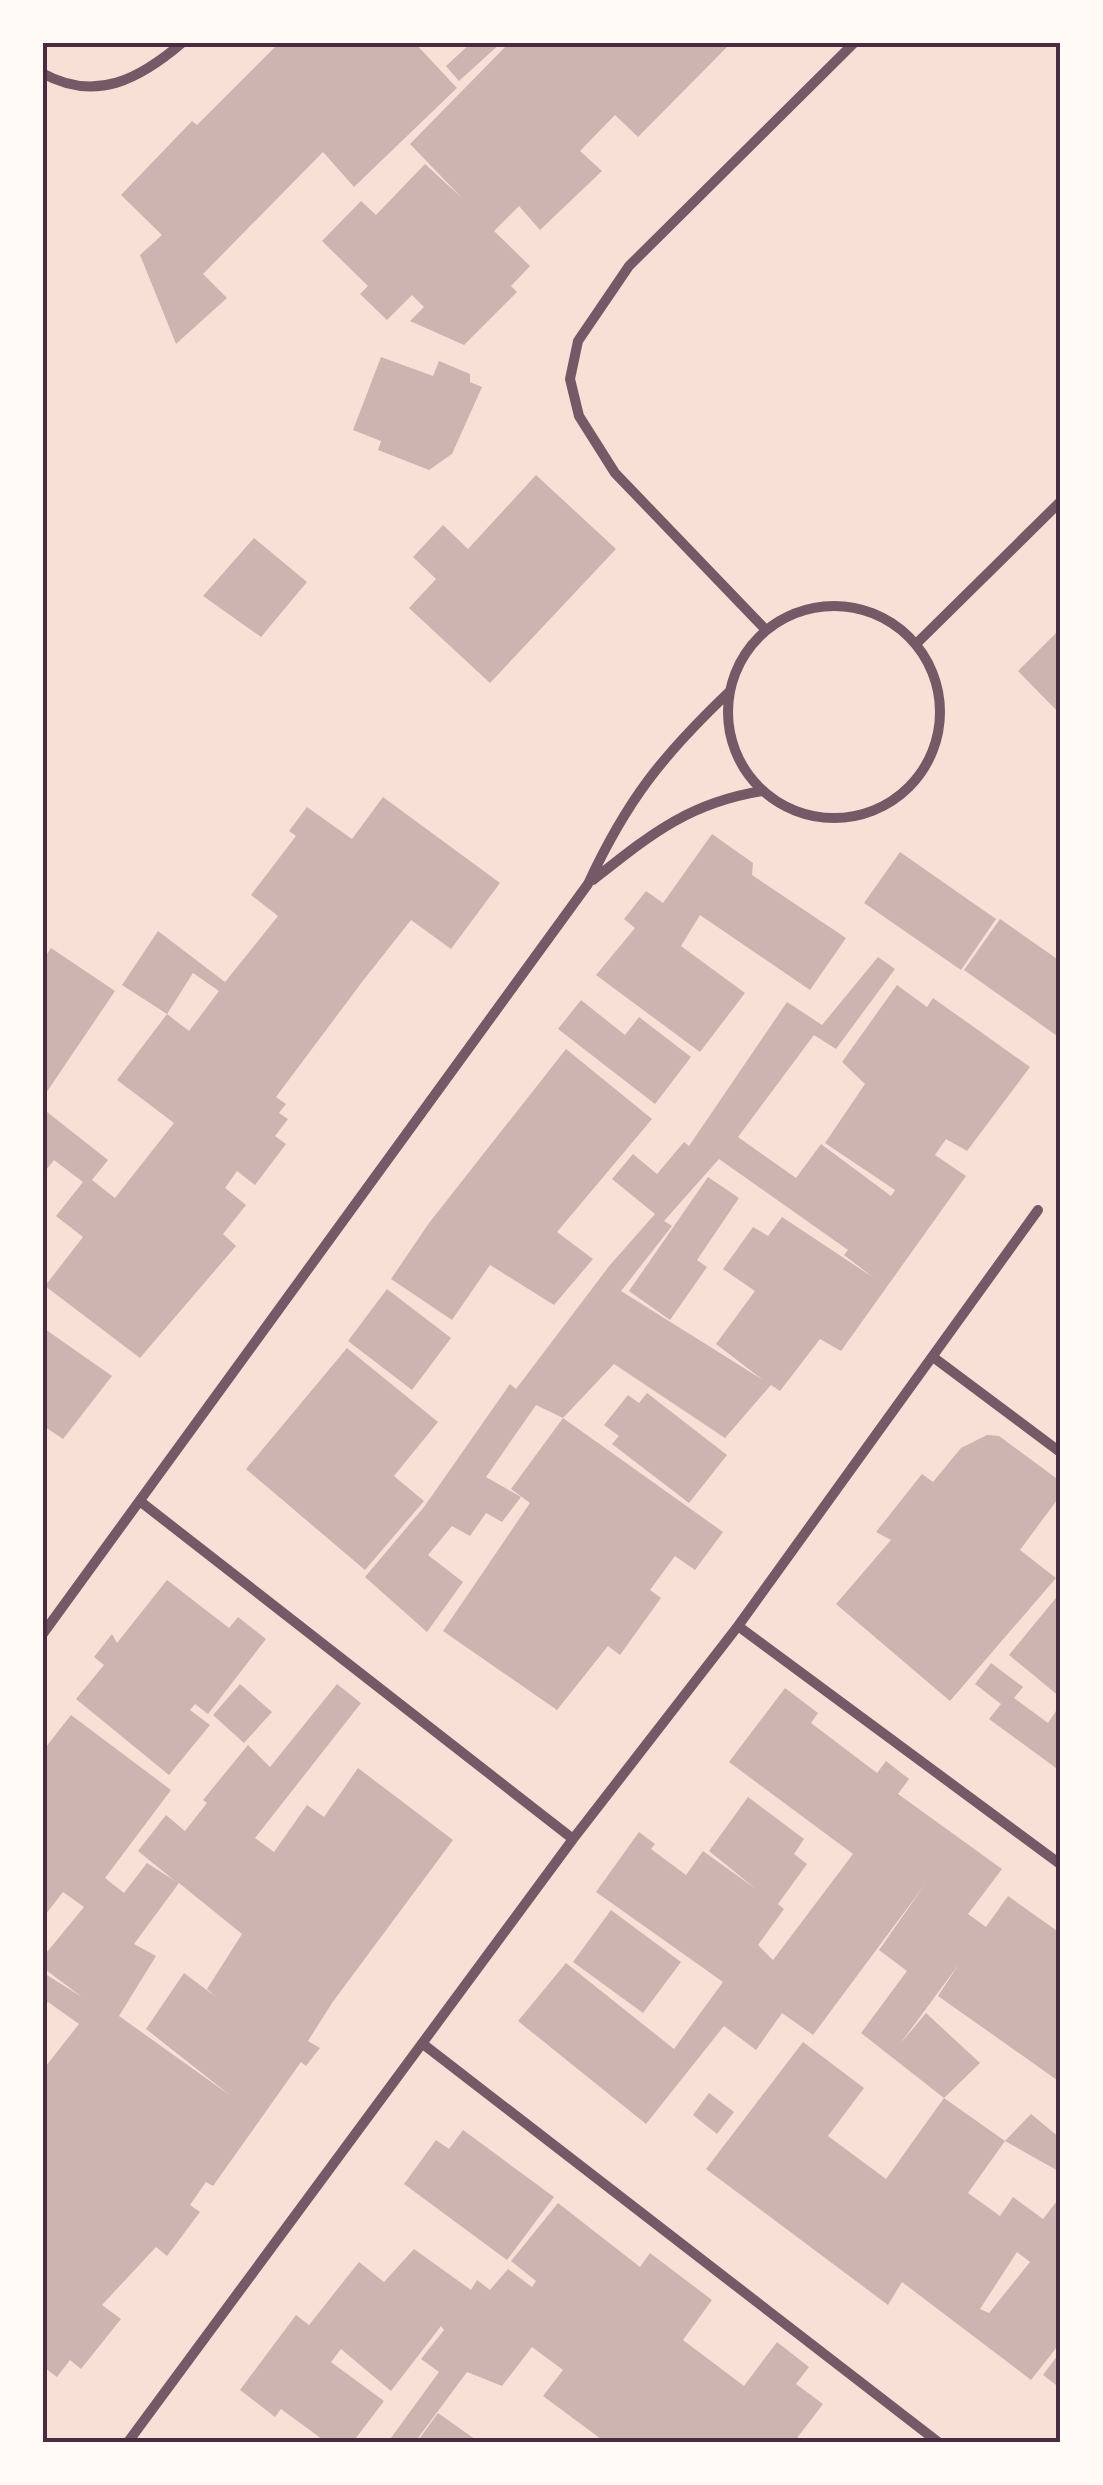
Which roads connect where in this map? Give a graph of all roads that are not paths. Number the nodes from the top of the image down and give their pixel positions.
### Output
1 (183, 42) edge
2 (855, 42) edge
3 (42, 74) edge
4 (1060, 502) edge
5 (766, 630) junction
6 (917, 643) junction
7 (728, 692) junction
8 (762, 791) junction
9 (588, 884) junction
10 (1038, 1210) dead end
11 (933, 1358) junction
12 (1060, 1452) edge
13 (141, 1502) junction
14 (738, 1626) junction
15 (42, 1635) edge
16 (574, 1839) junction
17 (1060, 1864) edge
18 (424, 2044) junction
19 (128, 2442) edge
20 (938, 2442) edge

1 - 3 street
2 - 5 street
4 - 6 street
5 - 6 street
5 - 7 street
6 - 8 street
7 - 8 street
7 - 9 street
8 - 9 street
9 - 13 street
10 - 11 street
11 - 12 street
11 - 14 street
13 - 15 street
13 - 16 street
14 - 16 street
14 - 17 street
16 - 18 street
18 - 19 street
18 - 20 street

